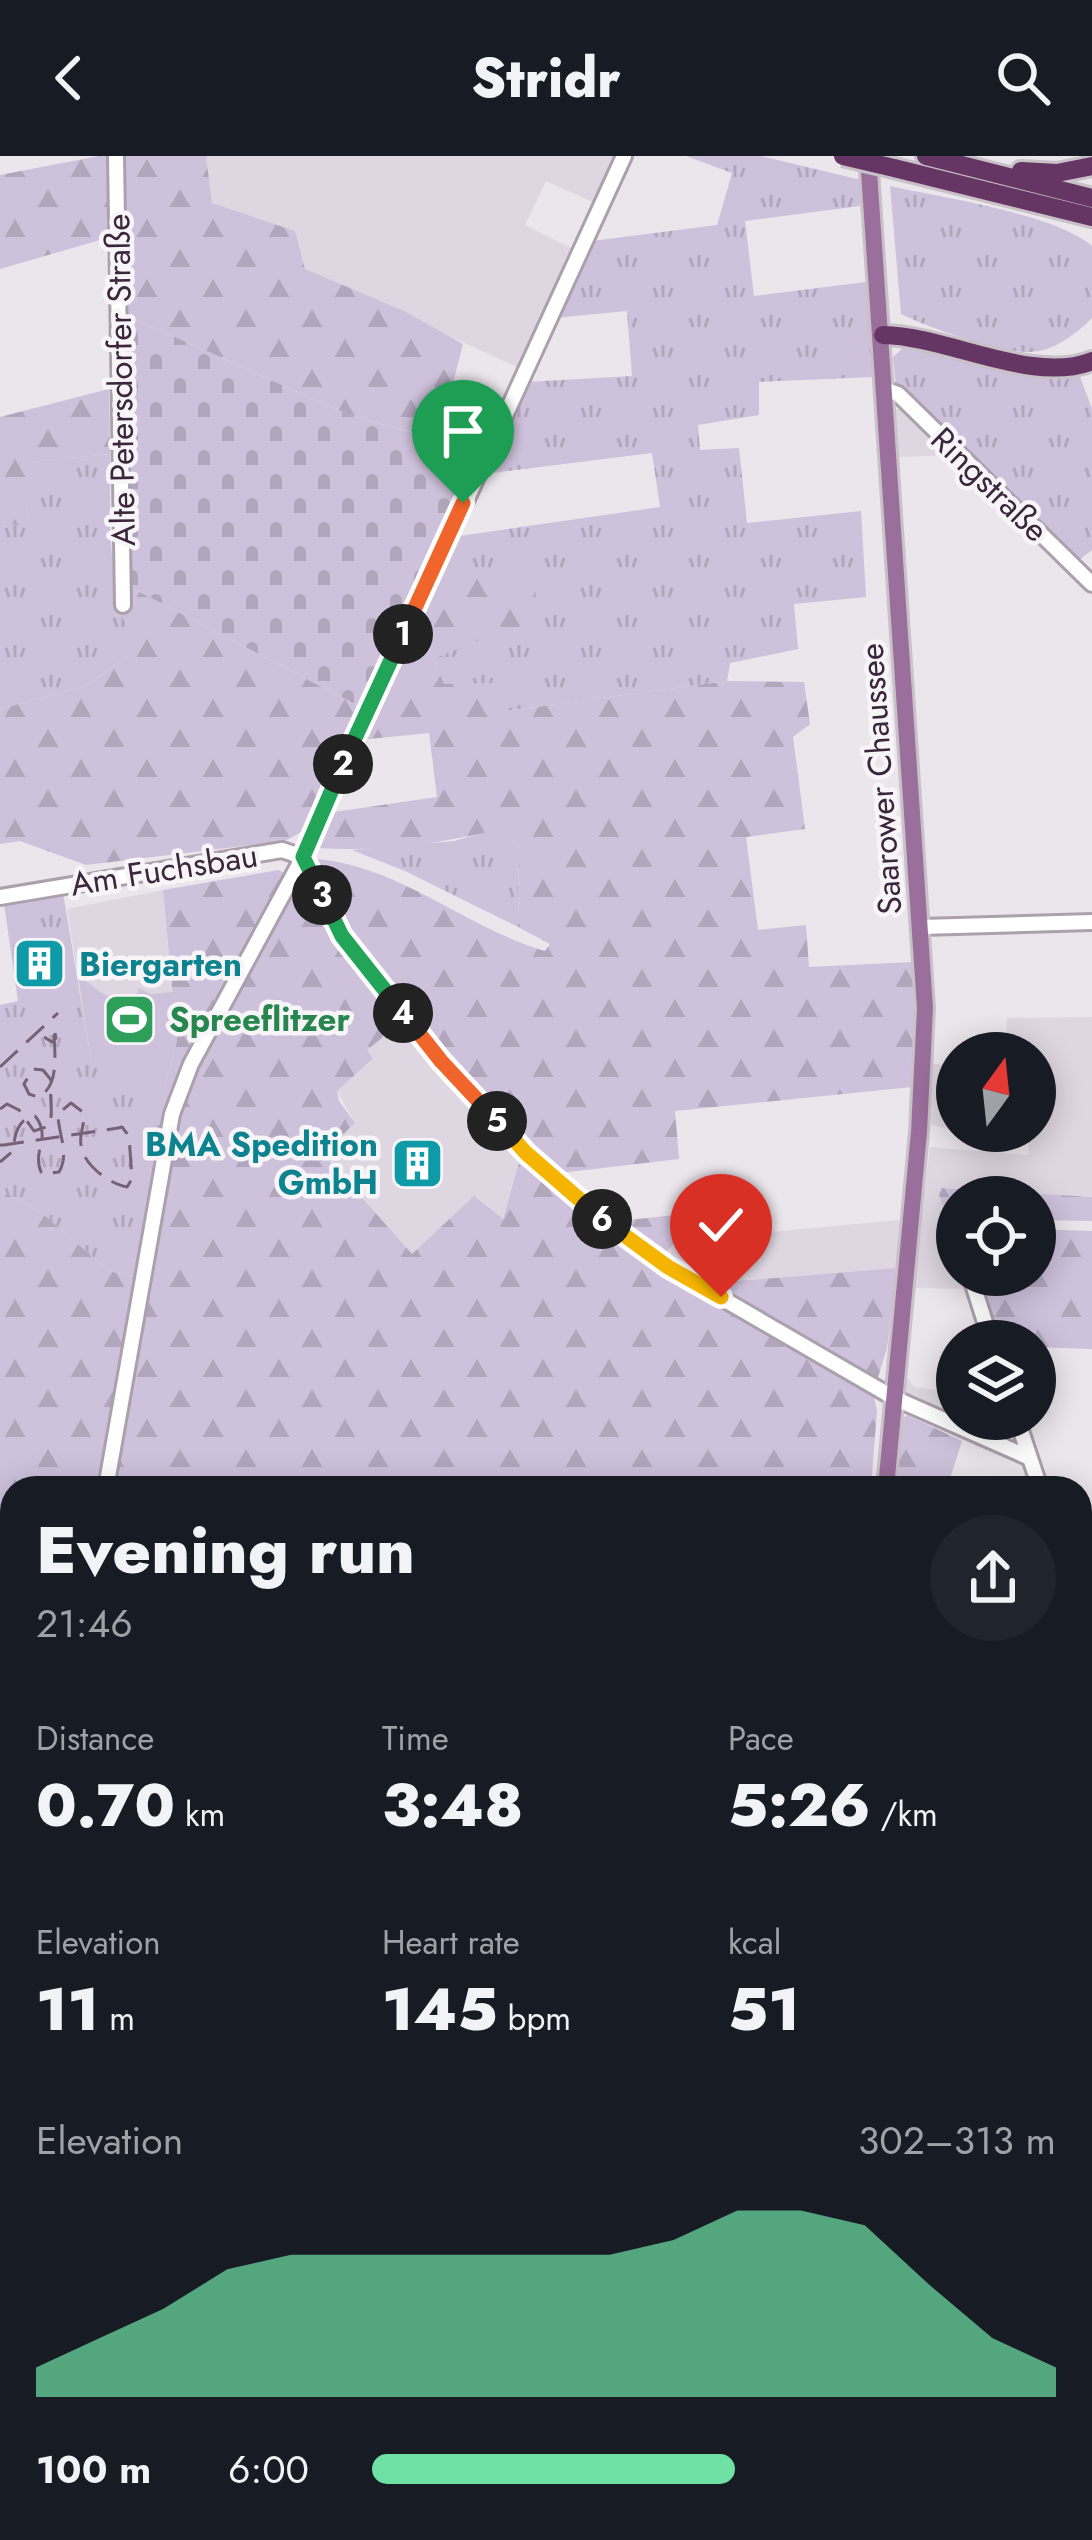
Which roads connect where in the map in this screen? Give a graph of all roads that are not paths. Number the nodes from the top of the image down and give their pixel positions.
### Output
1 (116, 156) edge
2 (624, 156) edge
3 (843, 156) edge
4 (868, 156) edge
5 (926, 156) edge
6 (1092, 166) edge
7 (974, 169) junction
8 (1092, 198) edge
9 (1036, 204) junction
10 (1092, 218) edge
11 (1092, 230) edge
12 (883, 334) junction
13 (1092, 361) edge
14 (884, 389) junction
15 (1092, 584) edge
16 (124, 605) dead end
17 (303, 857) junction
18 (0, 896) edge
19 (1092, 922) edge
20 (921, 927) junction
21 (894, 1398) junction
22 (1024, 1440) edge
23 (1030, 1458) junction
24 (108, 1476) edge
25 (887, 1476) edge
26 (1036, 1476) edge

1 - 16 street, Alte Petersdorfer Straße
2 - 17 street
3 - 9 highway, bridge
4 - 12 main road, Saarower Chaussee
5 - 7 highway
6 - 7 highway
7 - 8 highway
9 - 10 highway
9 - 11 highway
12 - 13 highway
12 - 14 main road, Saarower Chaussee
14 - 15 street, Ringstraße
14 - 20 main road, Saarower Chaussee
17 - 18 street, Am Fuchsbau
17 - 21 street, Am Fuchsbau
17 - 24 street
19 - 20 street
20 - 21 main road, Saarower Chaussee
21 - 23 street, Am Fuchsbau
21 - 25 main road, Saarower Chaussee
22 - 23 street
23 - 26 street

